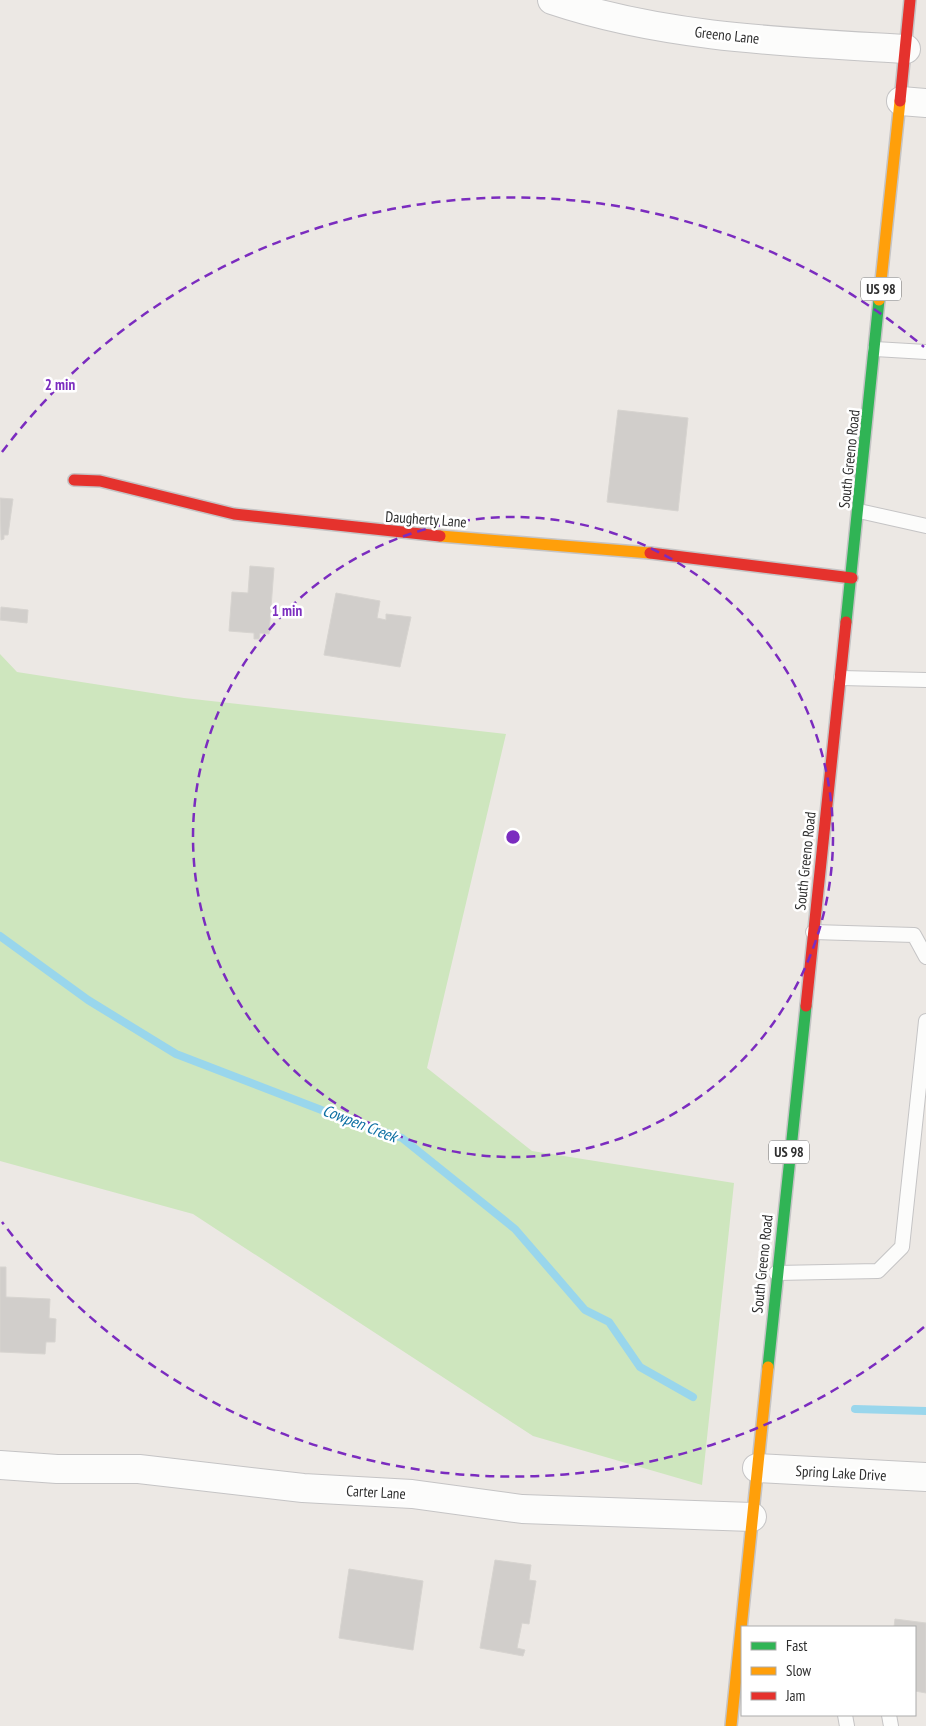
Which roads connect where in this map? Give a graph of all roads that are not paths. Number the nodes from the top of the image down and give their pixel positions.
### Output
1 (552, 0) edge
2 (910, 0) edge
3 (906, 49) junction
4 (913, 102) edge
5 (875, 349) junction
6 (926, 352) edge
7 (74, 480) dead end
8 (859, 511) junction
9 (926, 526) edge
10 (852, 578) junction
11 (841, 678) junction
12 (926, 680) edge
13 (813, 932) junction
14 (926, 957) edge
15 (926, 1021) edge
16 (776, 1273) junction
17 (0, 1465) edge
18 (757, 1468) junction
19 (926, 1477) edge
20 (752, 1517) junction
21 (743, 1626) edge
22 (741, 1658) edge
23 (738, 1696) edge
24 (731, 1726) edge

1 - 3 street, Greeno Lane
2 - 3 main road, South Greeno Road / US 98
3 - 4 main road, South Greeno Road / US 98
4 - 5 main road, South Greeno Road / US 98
5 - 6 lane
5 - 8 main road, South Greeno Road / US 98
7 - 10 main road, Daugherty Lane
8 - 9 lane
8 - 10 main road, South Greeno Road / US 98
10 - 11 main road, South Greeno Road / US 98
11 - 12 lane
11 - 13 main road, South Greeno Road / US 98
13 - 14 lane
13 - 16 main road, South Greeno Road / US 98
15 - 16 lane
16 - 18 main road, South Greeno Road / US 98
17 - 20 street, Carter Lane
18 - 19 street, Spring Lake Drive
18 - 20 main road, South Greeno Road / US 98
20 - 21 main road, South Greeno Road / US 98
22 - 23 main road, South Greeno Road / US 98
23 - 24 main road, South Greeno Road / US 98

